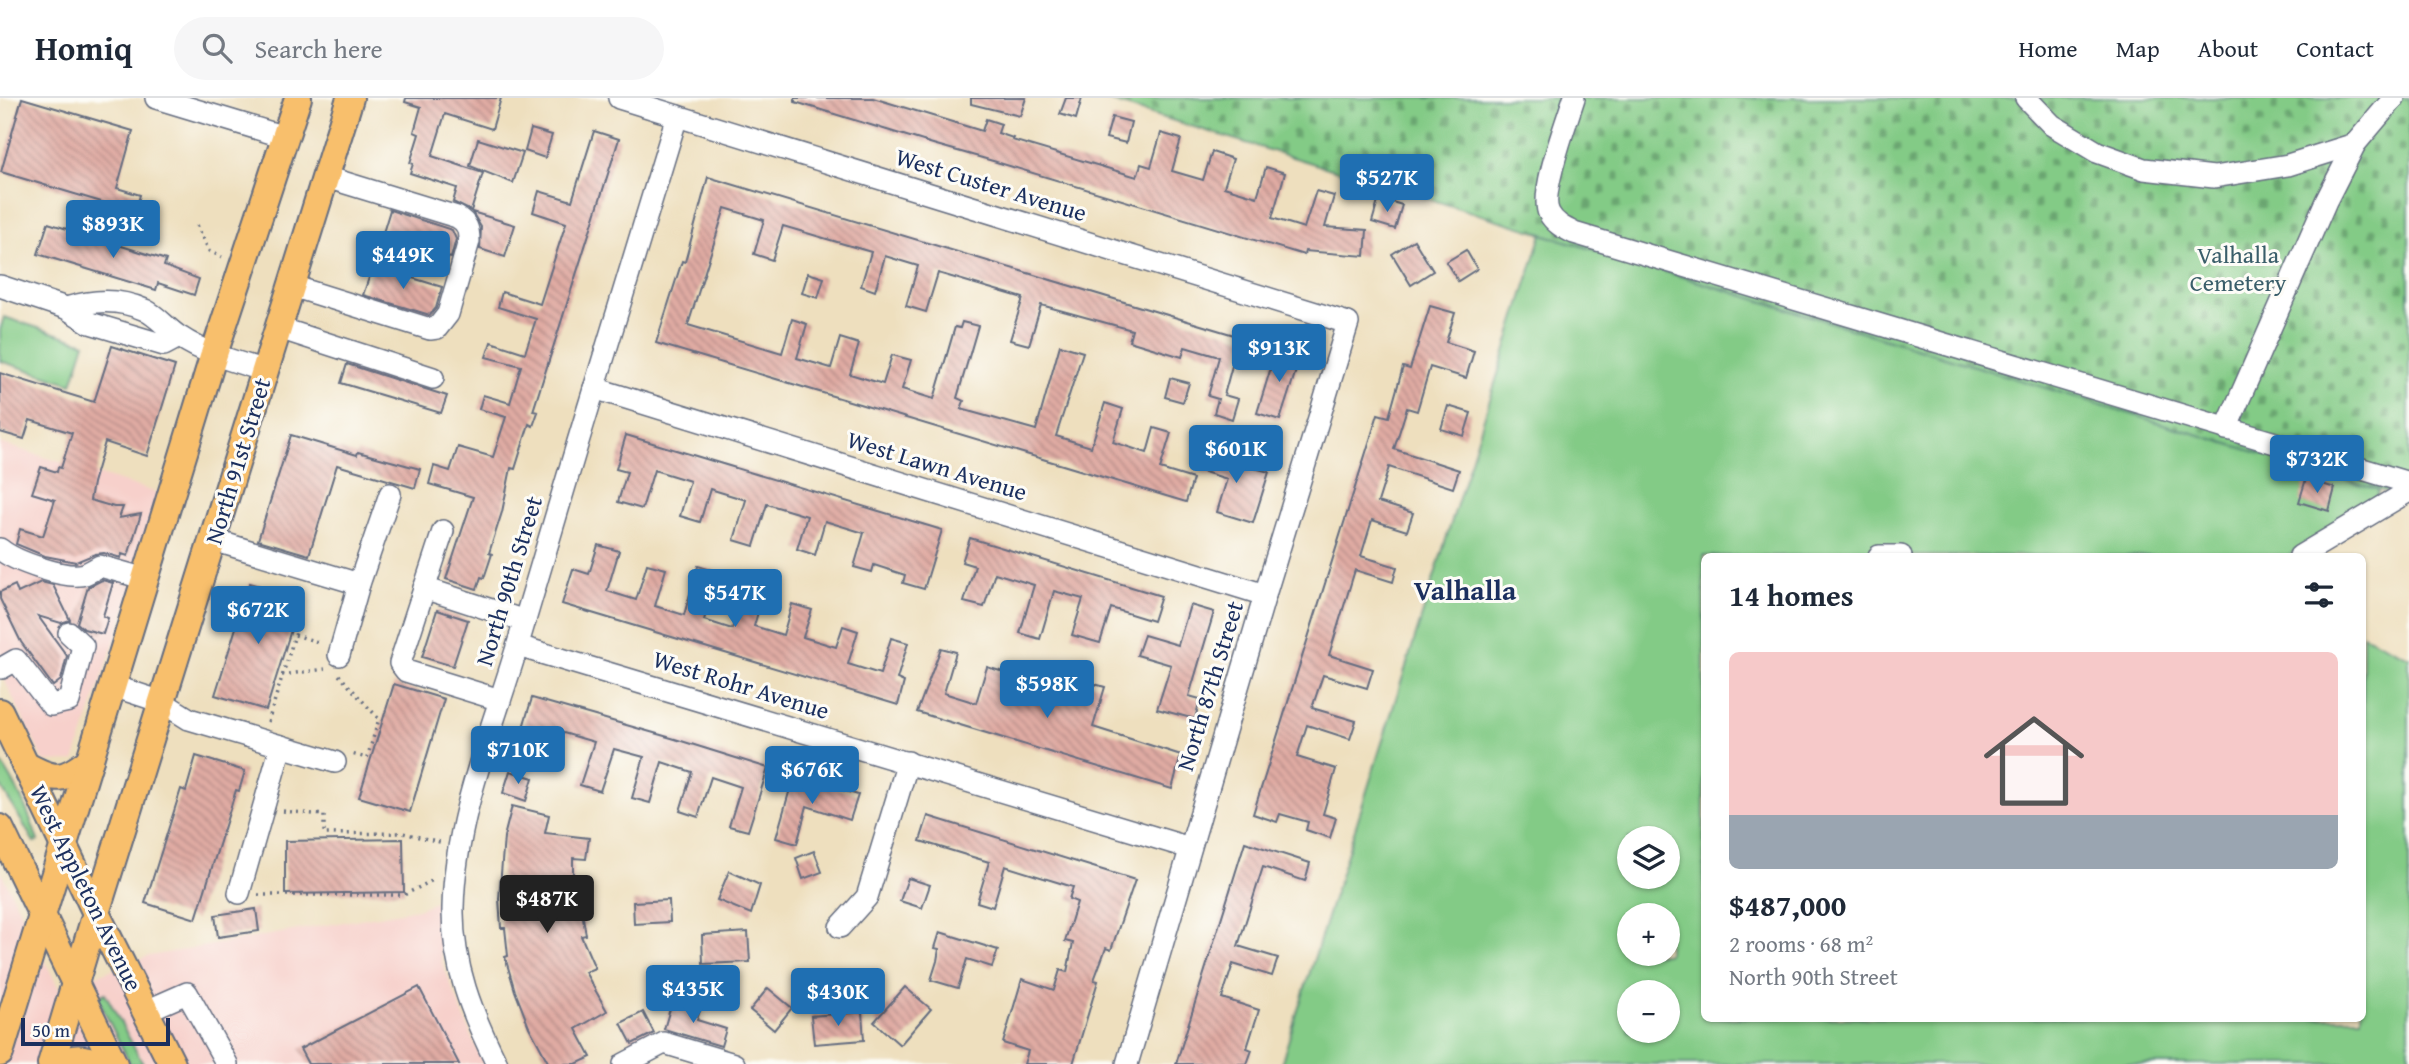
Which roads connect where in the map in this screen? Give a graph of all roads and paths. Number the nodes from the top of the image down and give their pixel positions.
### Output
1 (156, 98) edge
2 (298, 98) edge
3 (350, 98) edge
4 (619, 98) edge
5 (1574, 98) edge
6 (2025, 98) edge
7 (2394, 98) edge
8 (677, 116) junction
9 (285, 137) junction
10 (2356, 144) junction
11 (326, 177) junction
12 (197, 225) dead end
13 (224, 258) dead end
14 (0, 286) edge
15 (292, 286) junction
16 (1348, 323) joint
17 (279, 328) junction
18 (214, 354) junction
19 (266, 371) junction
20 (433, 377) dead end
21 (594, 388) junction
22 (2227, 429) junction
23 (2409, 483) edge
24 (2409, 491) edge
25 (390, 494) dead end
26 (443, 531) dead end
27 (213, 540) junction
28 (0, 549) edge
29 (2305, 553) edge
30 (146, 579) junction
31 (359, 584) junction
32 (424, 588) junction
33 (1265, 595) junction
34 (525, 621) junction
35 (69, 633) dead end
36 (518, 646) junction
37 (340, 652) joint
38 (2, 668) dead end
39 (282, 675) junction
40 (113, 686) junction
41 (500, 700) junction
42 (162, 702) junction
43 (0, 712) edge
44 (272, 743) junction
45 (90, 760) junction
46 (335, 762) joint
47 (908, 762) junction
48 (25, 765) junction
49 (264, 805) junction
50 (0, 828) edge
51 (63, 842) junction
52 (459, 846) junction
53 (1190, 848) junction
54 (455, 873) junction
55 (239, 893) joint
56 (96, 913) junction
57 (41, 915) junction
58 (840, 927) dead end
59 (75, 987) junction
60 (9, 988) edge
61 (146, 1011) junction
62 (0, 1053) edge
63 (51, 1064) edge
64 (61, 1064) edge
65 (98, 1064) edge
66 (114, 1064) edge
67 (172, 1064) edge
68 (227, 1064) edge
69 (497, 1064) edge
70 (624, 1064) edge
71 (734, 1064) edge
72 (1126, 1064) edge

1 - 9 street
2 - 9 main road
3 - 11 main road, North 91st Street
4 - 8 street, West Custer Avenue
5 - 22 street
6 - 10 street
7 - 10 street
8 - 16 street, West Custer Avenue
8 - 21 street, North 90th Street
9 - 18 main road
10 - 22 street
11 - 15 main road, North 91st Street
11 - 15 street
12 - 13 path
14 - 18 street
15 - 17 main road, North 91st Street
16 - 33 street, North 87th Street
17 - 19 main road, North 91st Street
17 - 20 street
18 - 19 street
18 - 30 main road
19 - 27 main road, North 91st Street
21 - 33 street, West Lawn Avenue
21 - 34 street, North 90th Street
22 - 23 street
24 - 29 street
25 - 31 street
26 - 32 street
27 - 31 street
27 - 42 main road, North 91st Street
28 - 30 street
30 - 40 main road
31 - 37 street
32 - 34 street
32 - 41 street
33 - 53 street, North 87th Street
34 - 36 street, North 90th Street
35 - 38 street
36 - 41 street, North 90th Street
36 - 47 street, West Rohr Avenue
37 - 39 path
39 - 44 path
39 - 46 path
40 - 42 street
40 - 45 main road
41 - 52 street, North 90th Street
42 - 44 street
42 - 56 main road, North 91st Street
43 - 48 main road, West Appleton Avenue
44 - 46 street
44 - 49 street
45 - 48 main road
45 - 51 main road
47 - 53 street, West Rohr Avenue
47 - 58 street
48 - 51 main road, West Appleton Avenue
49 - 52 path
49 - 55 street
50 - 57 main road
51 - 56 main road, West Appleton Avenue
51 - 57 main road
52 - 54 street, North 90th Street
53 - 72 street, North 87th Street
54 - 55 path
54 - 69 street, North 90th Street
56 - 59 main road, North 91st Street
56 - 61 main road, West Appleton Avenue
57 - 59 main road
57 - 60 main road
59 - 63 main road, North 91st Street
59 - 66 main road
60 - 62 main road
61 - 67 main road, West Appleton Avenue
61 - 68 street
64 - 65 main road
70 - 71 street

